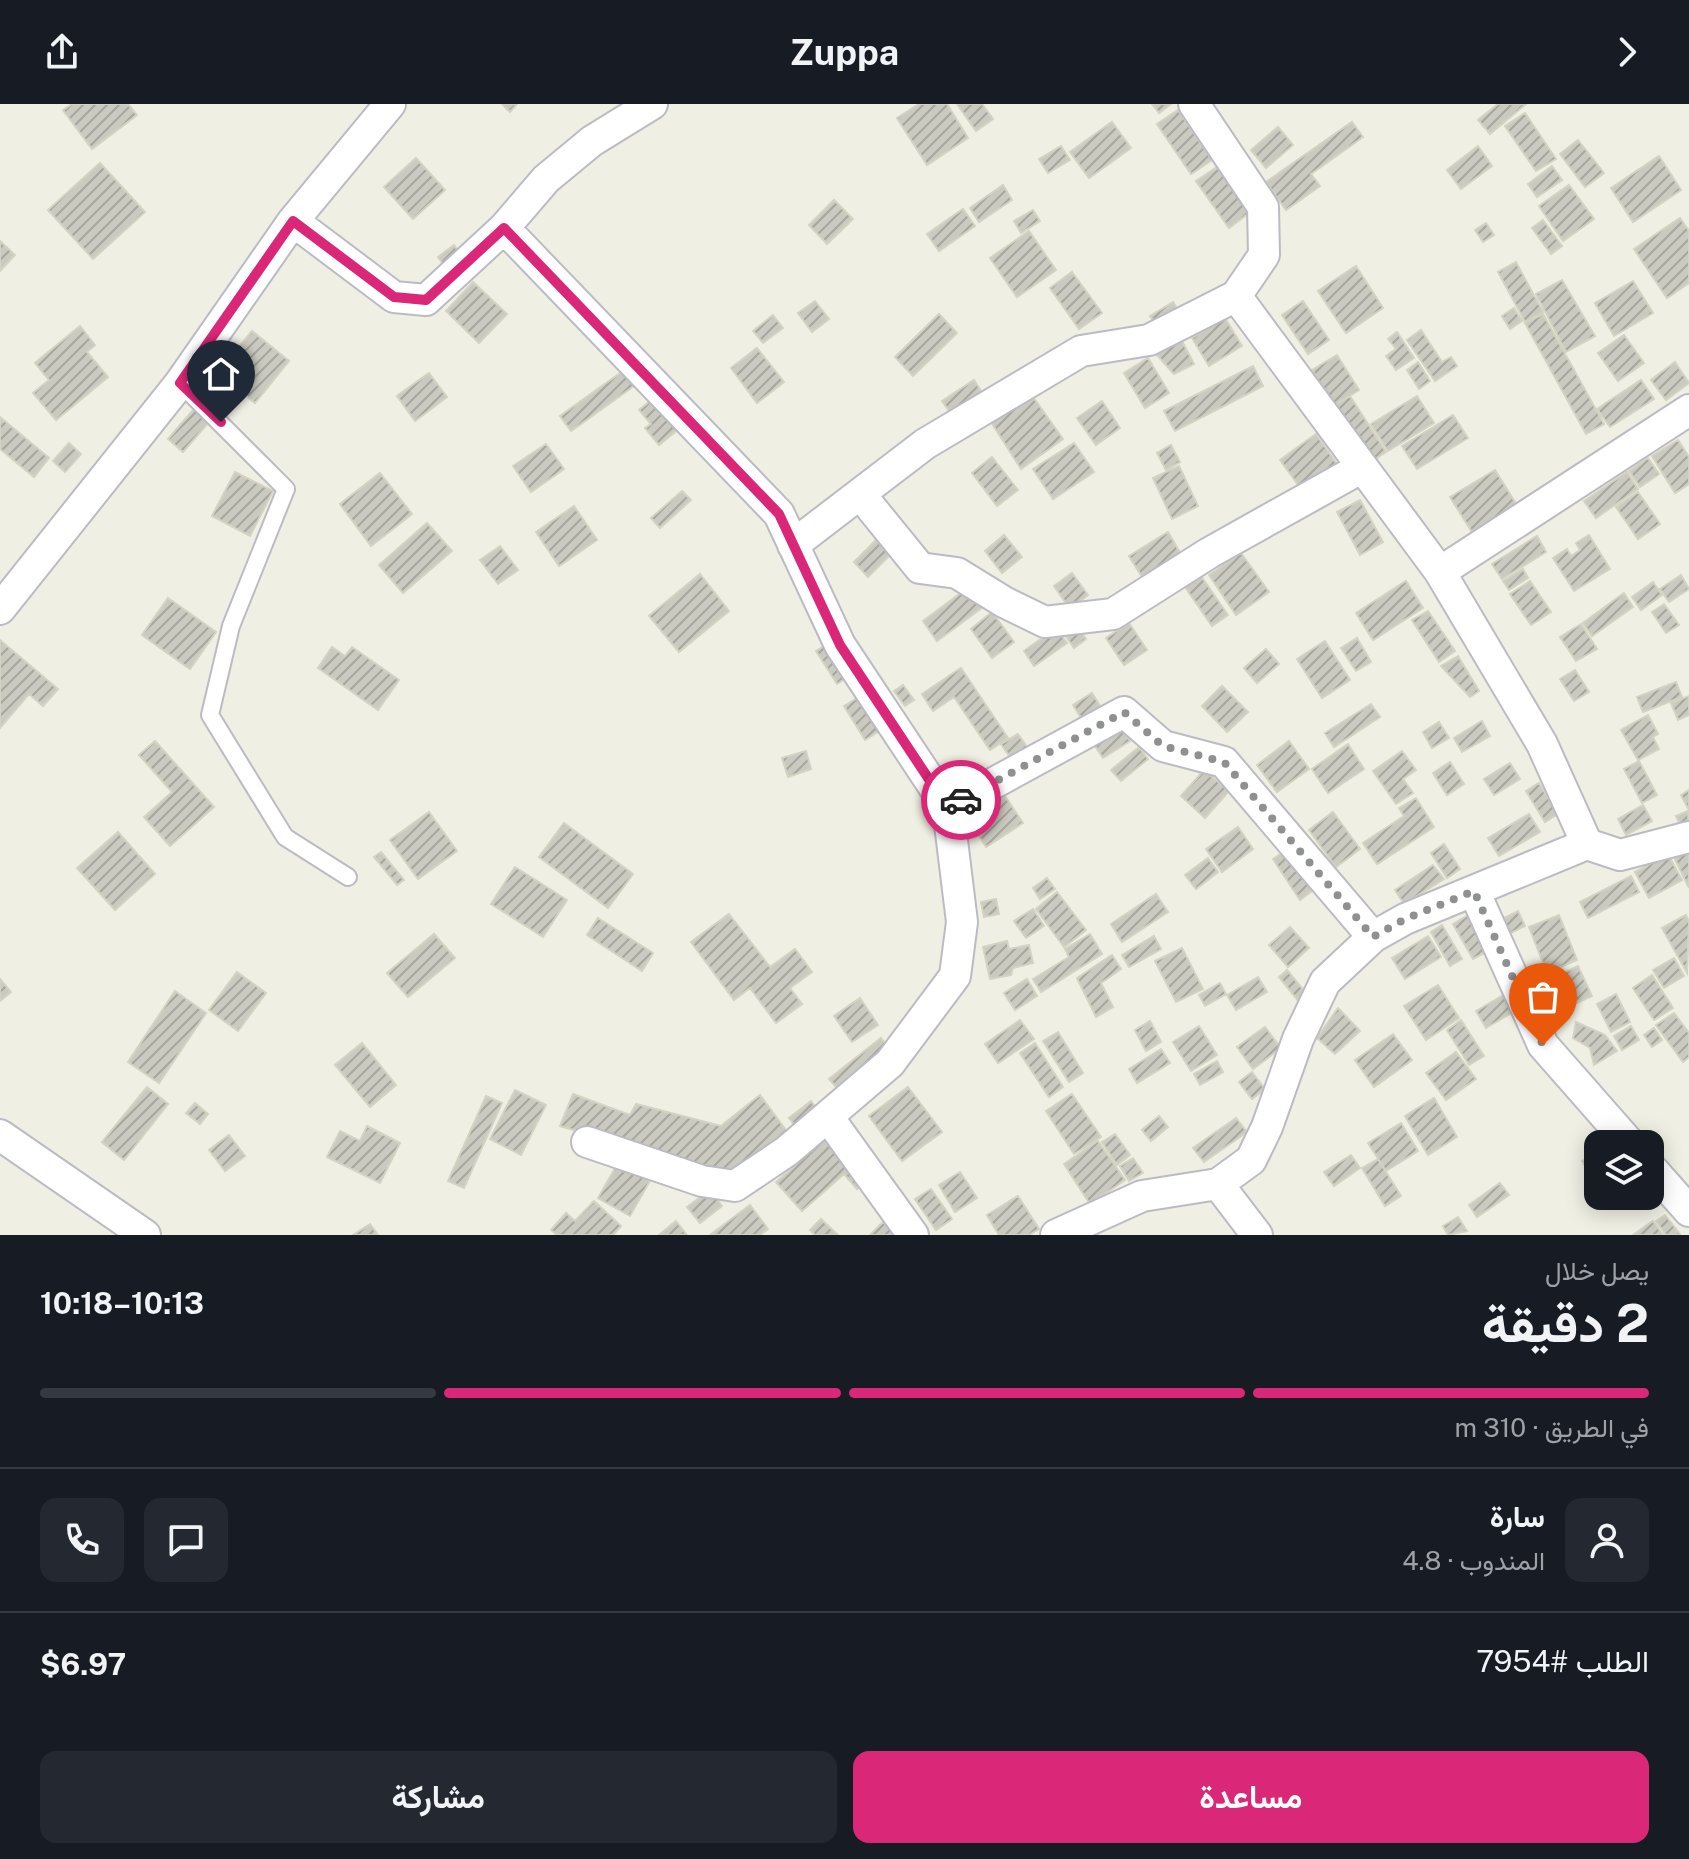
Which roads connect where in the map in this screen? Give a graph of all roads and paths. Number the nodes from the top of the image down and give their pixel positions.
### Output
1 (390, 104) edge
2 (652, 104) edge
3 (1194, 104) edge
4 (293, 221) junction
5 (504, 228) junction
6 (1236, 296) junction
7 (180, 383) junction
8 (1689, 410) edge
9 (1361, 468) junction
10 (860, 494) junction
11 (793, 545) junction
12 (1440, 572) junction
13 (0, 609) edge
14 (948, 808) junction
15 (1689, 837) edge
16 (1587, 844) junction
17 (348, 877) dead end
18 (1474, 891) junction
19 (1373, 937) junction
20 (828, 1117) junction
21 (1618, 1130) edge
22 (0, 1135) edge
23 (587, 1142) dead end
24 (1664, 1183) edge
25 (1218, 1184) junction
26 (1689, 1211) edge
27 (145, 1235) edge
28 (913, 1235) edge
29 (1056, 1235) edge
30 (1257, 1235) edge

1 - 4 street
2 - 5 street
3 - 6 street
4 - 5 street
4 - 7 street
5 - 11 street
6 - 9 street
6 - 10 street
7 - 13 street
7 - 17 lane
8 - 12 street
9 - 10 street
9 - 12 street
10 - 11 street
11 - 14 street
12 - 16 street
14 - 19 street
14 - 20 street
15 - 16 street
16 - 18 street
18 - 19 street
18 - 21 street
19 - 25 street
20 - 23 street
20 - 28 street
22 - 27 street
24 - 26 street
25 - 29 street
25 - 30 street

